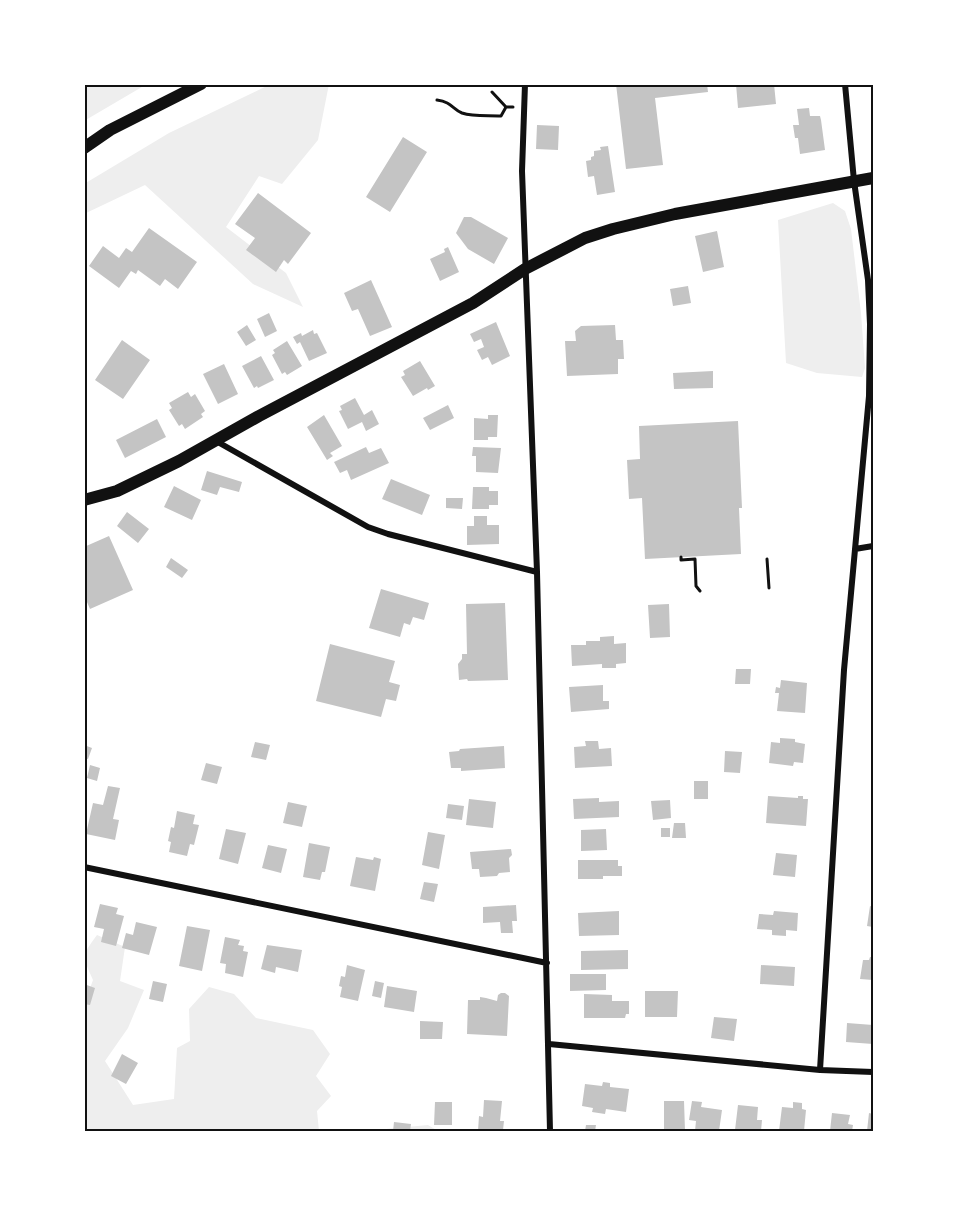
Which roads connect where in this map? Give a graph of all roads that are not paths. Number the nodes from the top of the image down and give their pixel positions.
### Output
1 (201, 84) edge
2 (525, 84) edge
3 (845, 84) edge
4 (84, 148) edge
5 (873, 178) edge
6 (854, 181) junction
7 (525, 269) junction
8 (216, 441) junction
9 (84, 500) edge
10 (873, 546) edge
11 (855, 549) junction
12 (537, 572) junction
13 (84, 867) edge
14 (547, 963) junction
15 (549, 1044) junction
16 (820, 1070) junction
17 (873, 1072) edge
18 (550, 1131) edge

1 - 4 main road
2 - 7 street
3 - 6 street
5 - 6 main road
6 - 7 main road
6 - 11 street
7 - 8 main road
7 - 12 street
8 - 9 main road
8 - 12 street
10 - 11 street
11 - 16 street
12 - 14 street
13 - 14 street
14 - 15 street
15 - 16 street
15 - 18 street
16 - 17 street

